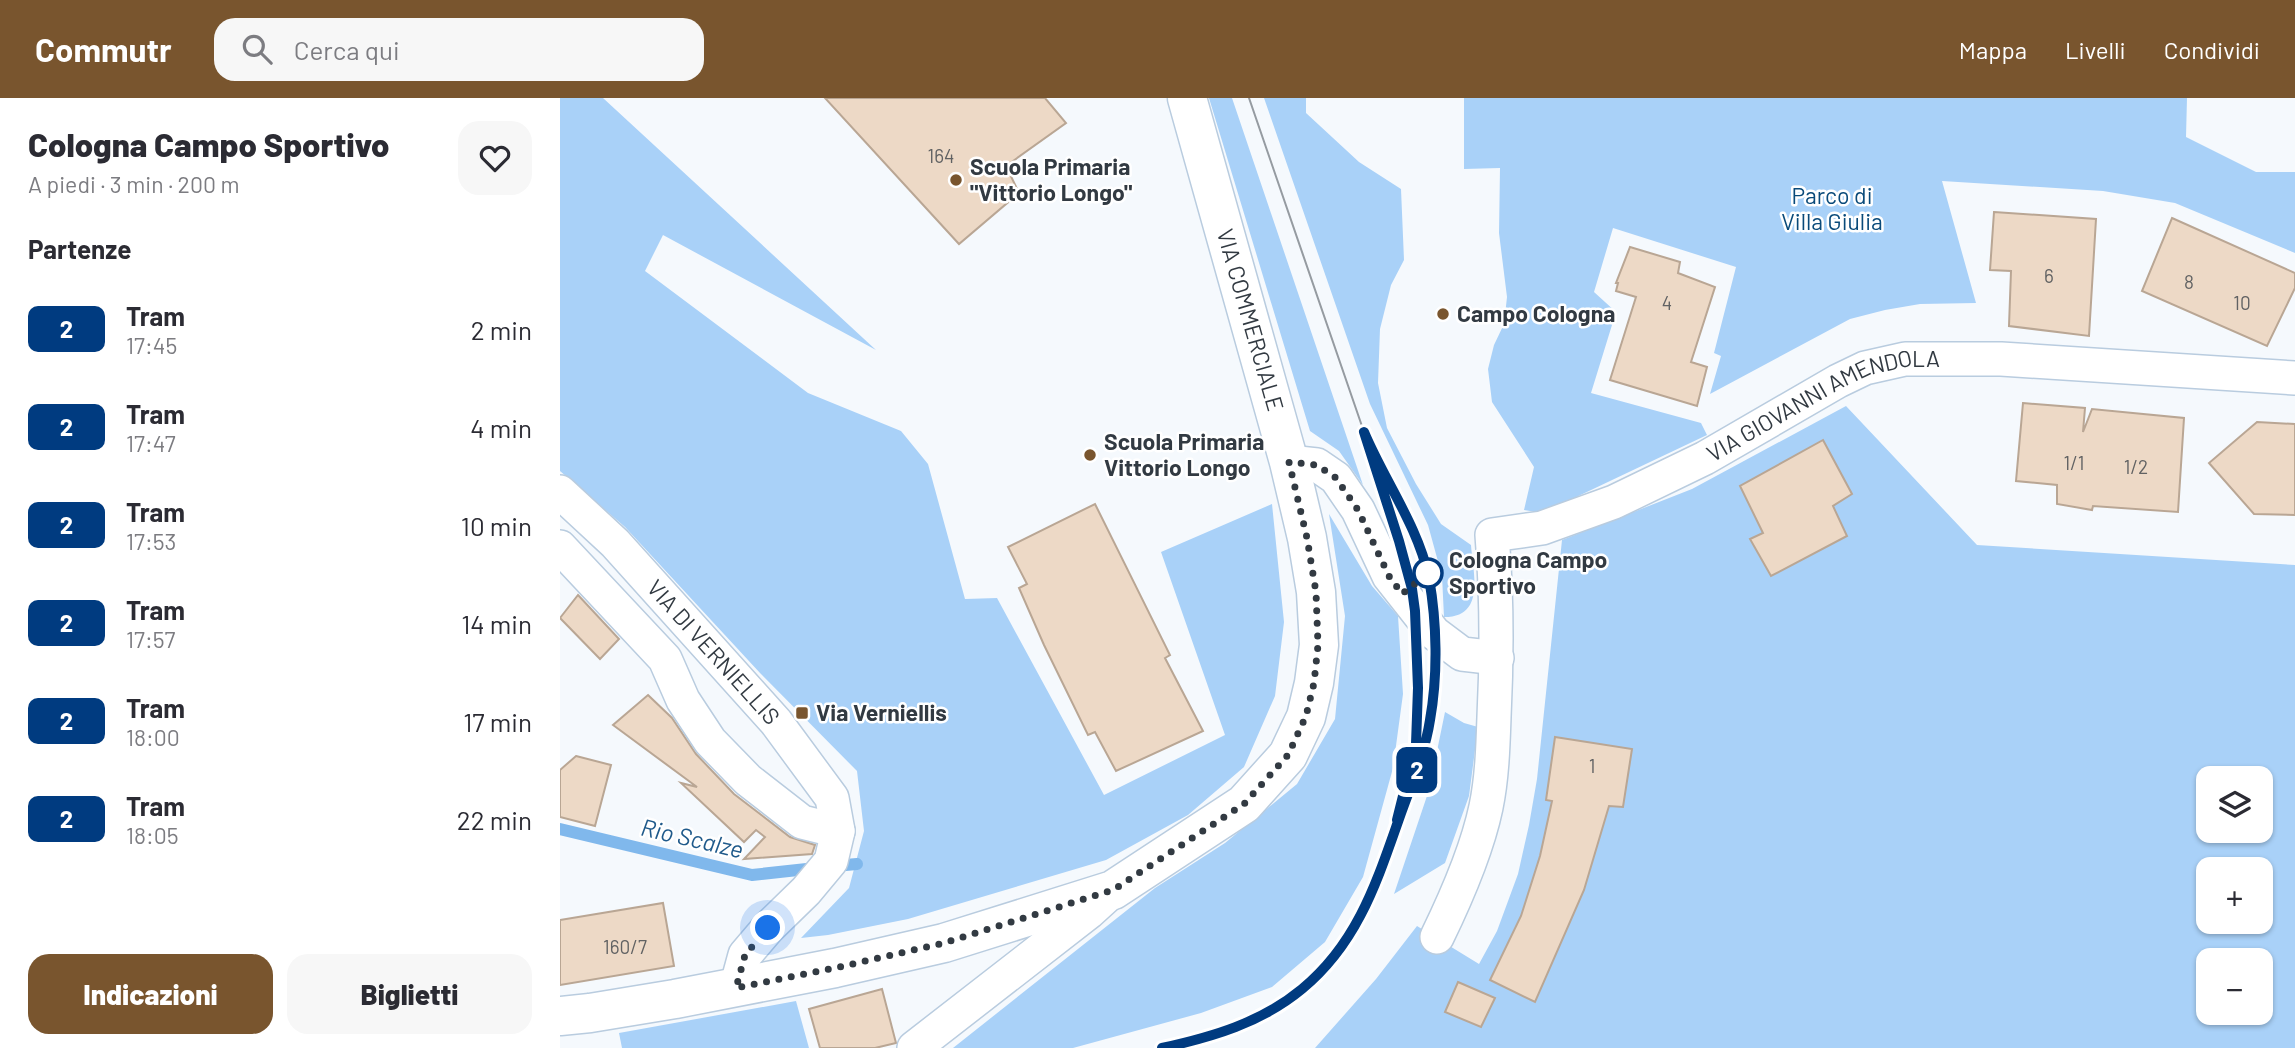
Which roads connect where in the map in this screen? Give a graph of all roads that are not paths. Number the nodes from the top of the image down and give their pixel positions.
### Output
1 (1187, 98) edge
2 (2295, 378) edge
3 (1289, 462) junction
4 (560, 492) edge
5 (560, 547) edge
6 (1497, 658) junction
7 (838, 831) junction
8 (1113, 890) junction
9 (1437, 937) dead end
10 (736, 988) junction
11 (560, 1016) edge
12 (914, 1048) edge

1 - 3 main road, VIA COMMERCIALE
2 - 6 street, VIA GIOVANNI AMENDOLA
3 - 6 street
3 - 8 main road, VIA COMMERCIALE
4 - 7 street, VIA DI VERNIELLIS
5 - 7 street, VIA DI VERNIELLIS
6 - 9 street, VIA GIOVANNI AMENDOLA
7 - 10 street, VIA DI VERNIELLIS
8 - 10 main road, VIA COMMERCIALE
8 - 12 street
10 - 11 main road, VIA COMMERCIALE

